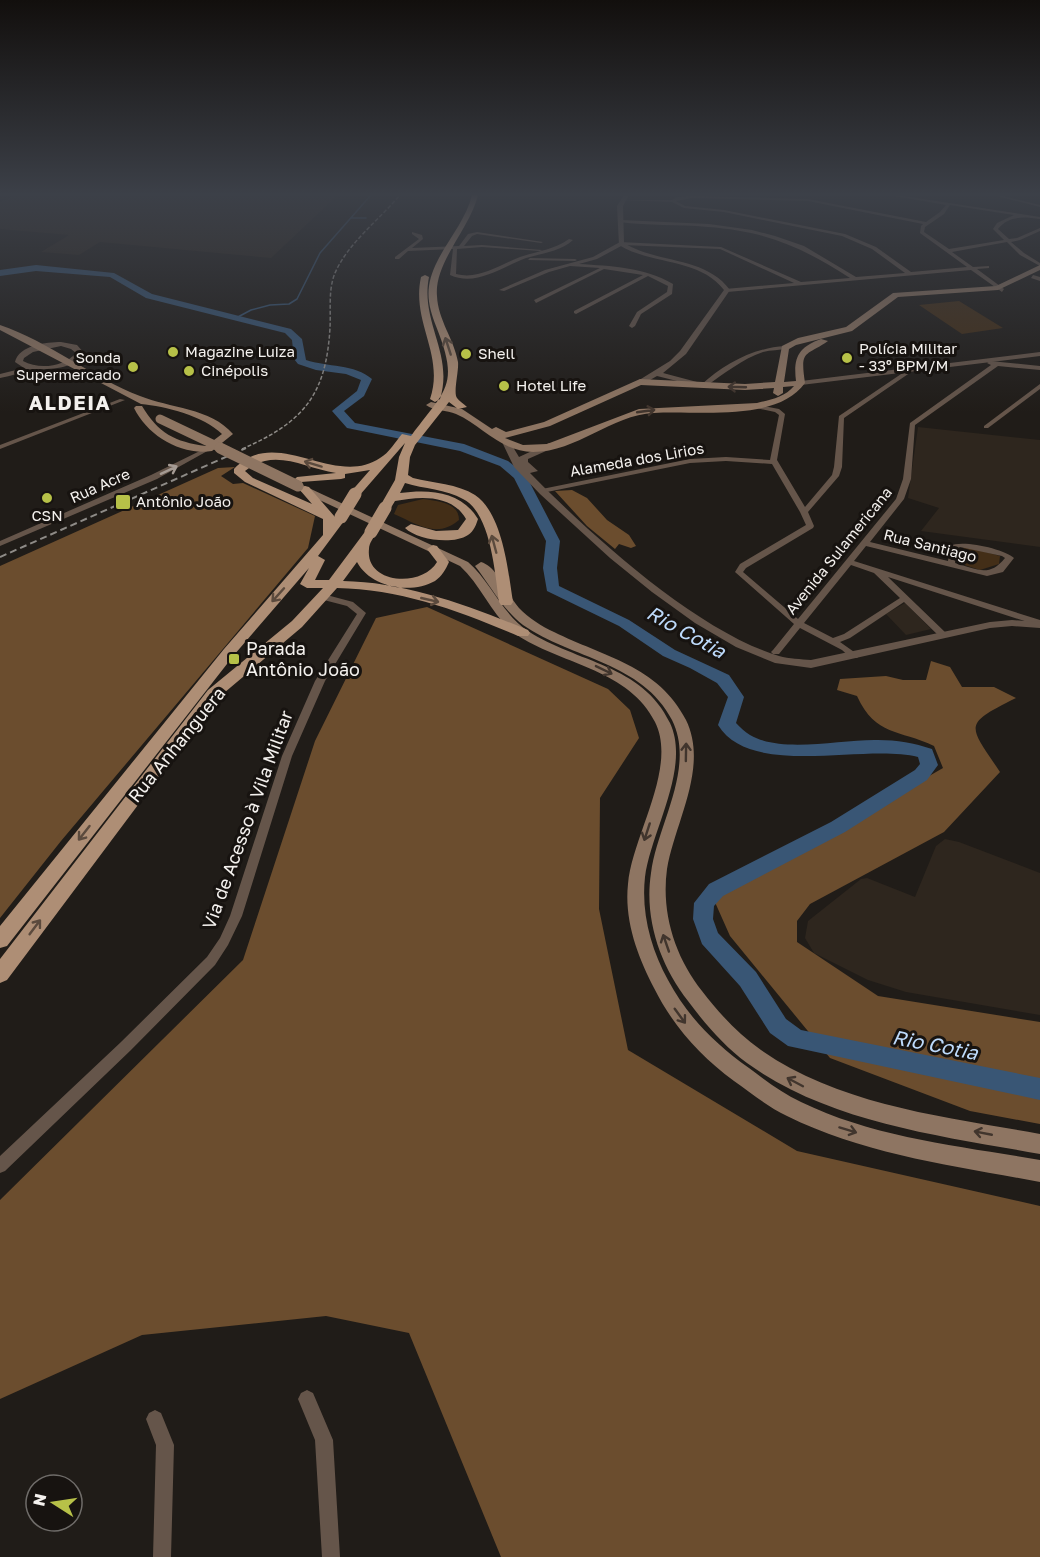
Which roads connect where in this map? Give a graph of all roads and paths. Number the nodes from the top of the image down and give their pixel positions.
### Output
1 (429, 268) edge
2 (441, 268) edge
3 (453, 268) edge
4 (498, 268) edge
5 (563, 268) edge
6 (604, 268) edge
7 (608, 268) edge
8 (686, 268) edge
9 (765, 268) edge
10 (837, 268) edge
11 (901, 268) edge
12 (982, 268) edge
13 (1037, 268) edge
14 (971, 269) junction
15 (910, 274) junction
16 (646, 275) junction
17 (1038, 276) edge
18 (855, 278) junction
19 (803, 285) junction
20 (1000, 289) junction
21 (502, 290) dead end
22 (727, 290) junction
23 (536, 301) dead end
24 (576, 312) dead end
25 (0, 327) edge
26 (632, 327) dead end
27 (0, 333) edge
28 (809, 343) junction
29 (40, 347) junction
30 (785, 348) junction
31 (30, 350) junction
32 (1040, 354) edge
33 (19, 360) junction
34 (69, 362) junction
35 (975, 362) junction
36 (996, 364) junction
37 (58, 366) junction
38 (33, 368) junction
39 (1040, 368) edge
40 (912, 369) junction
41 (0, 373) edge
42 (658, 374) junction
43 (640, 382) junction
44 (801, 383) junction
45 (699, 385) junction
46 (779, 385) junction
47 (1040, 386) edge
48 (450, 391) junction
49 (136, 398) junction
50 (122, 400) junction
51 (597, 402) junction
52 (436, 405) junction
53 (756, 405) junction
54 (139, 408) junction
55 (461, 410) junction
56 (164, 417) junction
57 (616, 420) junction
58 (547, 424) junction
59 (986, 428) dead end
60 (518, 435) junction
61 (571, 438) junction
62 (507, 444) junction
63 (552, 445) junction
64 (0, 447) edge
65 (404, 447) junction
66 (208, 449) junction
67 (533, 449) junction
68 (388, 458) junction
69 (773, 462) junction
70 (362, 470) junction
71 (392, 481) junction
72 (299, 482) junction
73 (359, 489) junction
74 (542, 491) junction
75 (388, 503) junction
76 (804, 512) junction
77 (333, 525) junction
78 (411, 528) junction
79 (866, 543) junction
80 (0, 544) edge
81 (362, 548) junction
82 (433, 549) junction
83 (849, 562) junction
84 (951, 566) junction
85 (875, 569) junction
86 (307, 584) junction
87 (325, 594) junction
88 (905, 598) junction
89 (506, 602) junction
90 (798, 623) junction
91 (1040, 624) edge
92 (523, 633) junction
93 (943, 635) junction
94 (834, 641) junction
95 (776, 652) dead end
96 (854, 656) junction
97 (0, 940) edge
98 (0, 974) edge
99 (1040, 1144) edge
100 (0, 1166) edge
101 (1040, 1171) edge
102 (307, 1399) dead end
103 (155, 1419) dead end
104 (162, 1557) edge
105 (331, 1557) edge

1 - 52 main road
48 -> 2 main road
3 - 4 street
5 - 21 street
6 - 23 street
7 - 16 street
8 - 22 street
9 - 19 street
10 - 18 street
11 - 15 street
12 - 14 street
13 - 20 main road
14 - 15 street
14 - 20 street
15 - 18 street
16 - 24 street
16 - 26 street
17 - 20 main road
18 - 19 street
19 - 22 street
20 - 28 main road
20 - 28 main road
22 - 42 street
25 - 29 main road
27 - 31 main road
28 - 30 main road
28 - 44 main road
29 - 31 street
29 - 34 main road
29 - 34 street
30 - 45 street
30 - 46 main road
31 - 33 street
31 - 37 main road
32 - 35 street
33 - 38 street
33 - 41 street
34 - 37 street
34 - 49 main road
35 - 36 street
35 - 40 street
36 - 39 street
36 - 79 street, Avenida Sulamericana
37 - 38 street
37 - 50 main road
38 - 41 street
40 - 44 street
40 - 76 street
42 - 43 street
42 - 45 street
43 - 45 main road
43 - 51 main road
44 - 46 main road
44 - 53 main road
46 -> 45 main road
46 - 53 main road
47 - 59 street
48 - 52 main road
48 - 55 main road
49 - 56 main road
49 - 66 main road
50 - 54 main road
50 - 64 street
51 - 57 main road
51 - 58 main road
52 - 55 main road
52 - 65 main road
57 -> 53 main road
53 - 69 street
54 - 56 main road
54 - 66 main road
55 - 60 main road
55 - 62 main road
56 - 72 main road, bridge
57 - 61 main road
58 - 60 main road
58 - 61 main road
60 - 62 main road
60 - 67 main road
61 - 63 main road
62 - 67 main road
62 - 74 street
63 - 67 main road
63 - 74 street
65 - 68 main road
65 - 71 main road, Rua Anhanguera
80 -> 66 street, Rua Acre
68 - 70 main road
68 - 73 main road
69 - 74 street, Alameda dos Lirios
69 - 76 street
70 - 72 main road
70 -> 77 main road
71 - 73 main road
71 - 75 main road, Rua Anhanguera
89 -> 71 main road
72 - 77 main road
72 - 78 main road
72 - 82 main road
73 - 77 main road, bridge
74 - 96 street
75 - 78 main road
75 - 81 main road, Rua Anhanguera, bridge
76 - 90 street
77 - 86 main road
77 -> 97 main road, Rua Anhanguera
78 - 89 main road
79 - 83 street, Avenida Sulamericana
79 - 84 street, Rua Santiago
81 - 82 main road
81 - 87 main road, Rua Anhanguera
82 - 92 main road
83 - 85 street
83 - 90 street, Avenida Sulamericana
84 - 84 street, Rua Santiago
85 - 88 street
85 - 91 street
86 - 87 main road
86 - 87 main road
87 -> 92 main road
98 -> 87 main road, Rua Anhanguera
87 - 100 street, Via de Acesso à Vila Militar
88 - 93 street
88 - 94 street
99 -> 89 main road
90 - 94 street
90 - 95 street, Avenida Sulamericana
91 - 93 street
92 -> 101 main road
93 - 96 street
94 - 96 street
102 - 105 street
103 - 104 street

